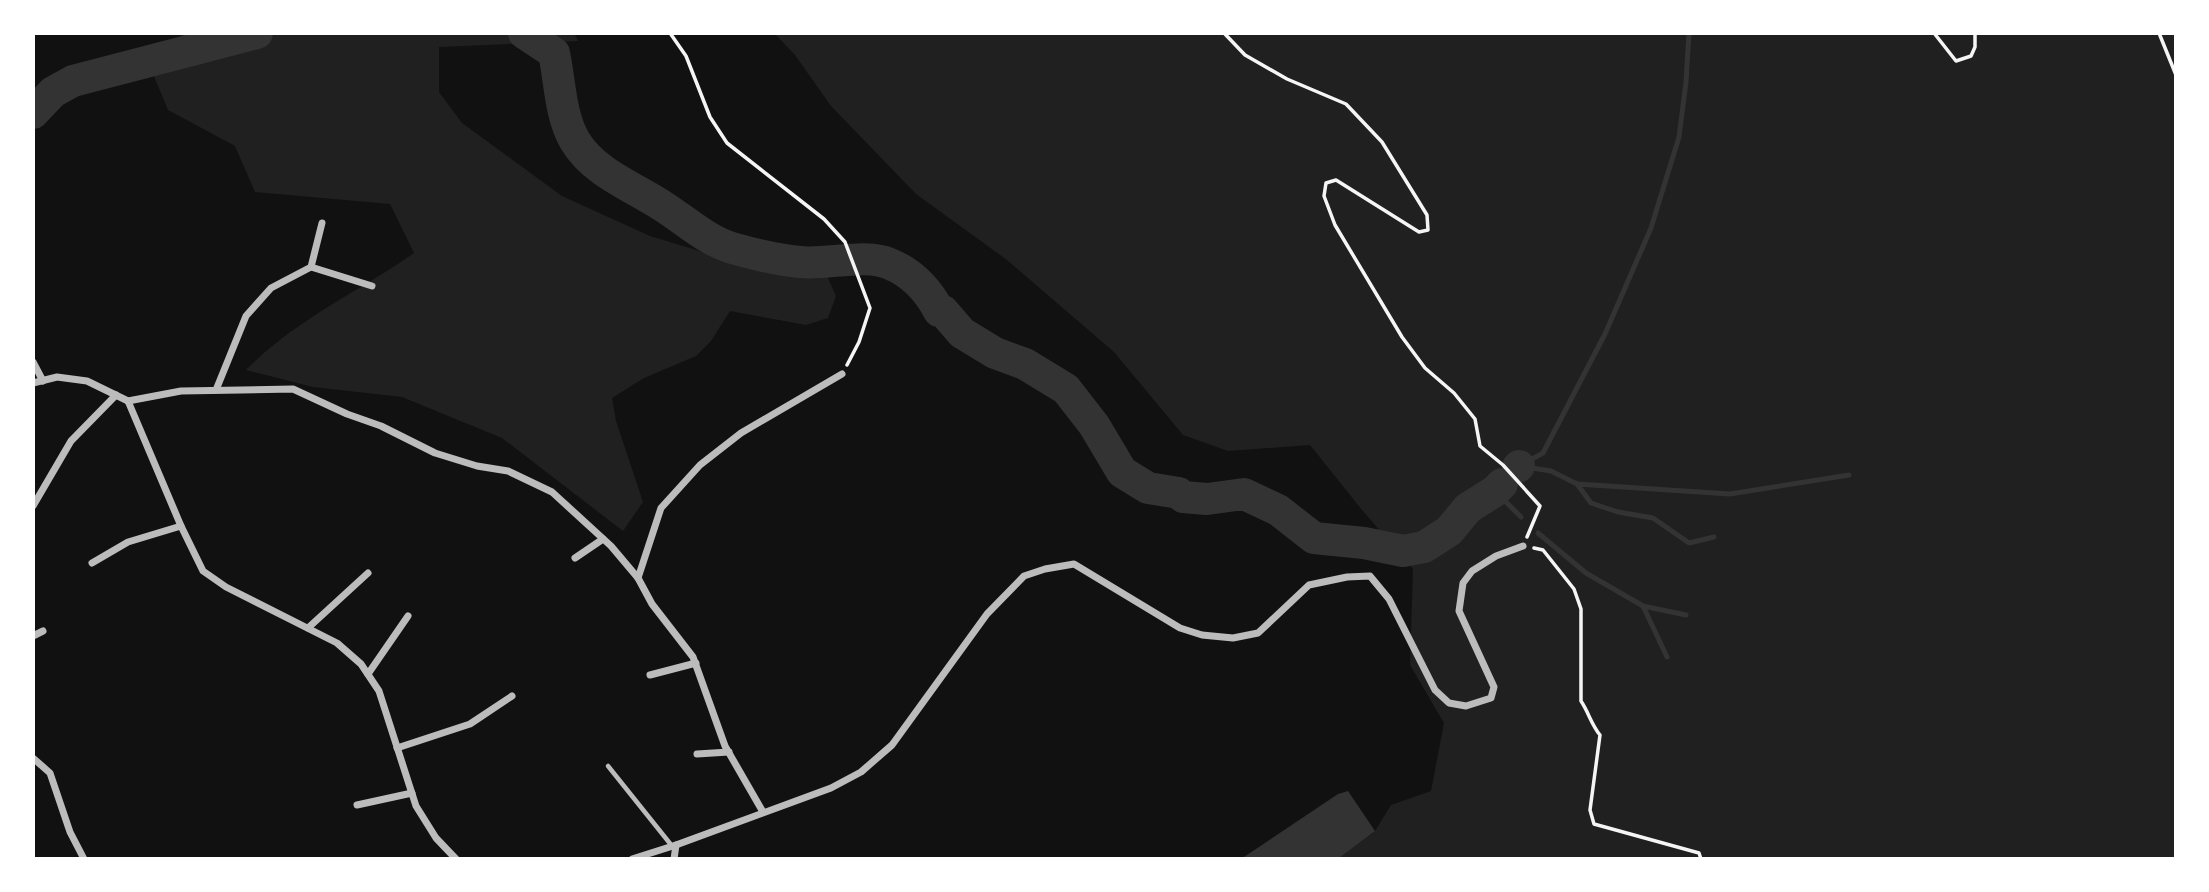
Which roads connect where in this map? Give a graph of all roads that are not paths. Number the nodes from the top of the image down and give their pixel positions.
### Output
1 (322, 223) dead end
2 (311, 267) junction
3 (372, 286) dead end
4 (33, 362) edge
5 (842, 374) road end
6 (43, 380) junction
7 (33, 383) edge
8 (216, 390) junction
9 (116, 395) junction
10 (128, 401) junction
11 (33, 506) edge
12 (181, 526) junction
13 (603, 539) junction
14 (1523, 546) road end
15 (575, 558) dead end
16 (92, 563) dead end
17 (368, 573) dead end
18 (638, 578) junction
19 (408, 616) dead end
20 (308, 628) junction
21 (43, 631) dead end
22 (33, 636) edge
23 (696, 663) junction
24 (368, 674) junction
25 (650, 675) dead end
26 (512, 696) dead end
27 (397, 748) junction
28 (729, 752) junction
29 (697, 754) dead end
30 (33, 758) edge
31 (608, 766) dead end
32 (412, 793) junction
33 (357, 805) dead end
34 (763, 812) junction
35 (674, 846) junction
36 (84, 859) edge
37 (456, 859) edge
38 (632, 859) edge
39 (674, 859) edge

1 - 2 street
2 - 3 street
2 - 8 street
4 - 6 street
5 - 18 street
6 - 7 street
6 - 9 street
8 - 10 street
8 - 13 street
9 - 10 street
9 - 11 street
10 - 12 street
12 - 16 street
12 - 20 street
13 - 15 street
13 - 18 street
14 - 34 street
17 - 20 street
18 - 23 street
19 - 24 street
20 - 24 street
21 - 22 street
23 - 25 street
23 - 28 street
24 - 27 street
26 - 27 street
27 - 32 street
28 - 29 street
28 - 34 street
30 - 36 street
31 - 35 lane
32 - 33 street
32 - 37 street
34 - 35 street
35 - 38 street
35 - 39 street

